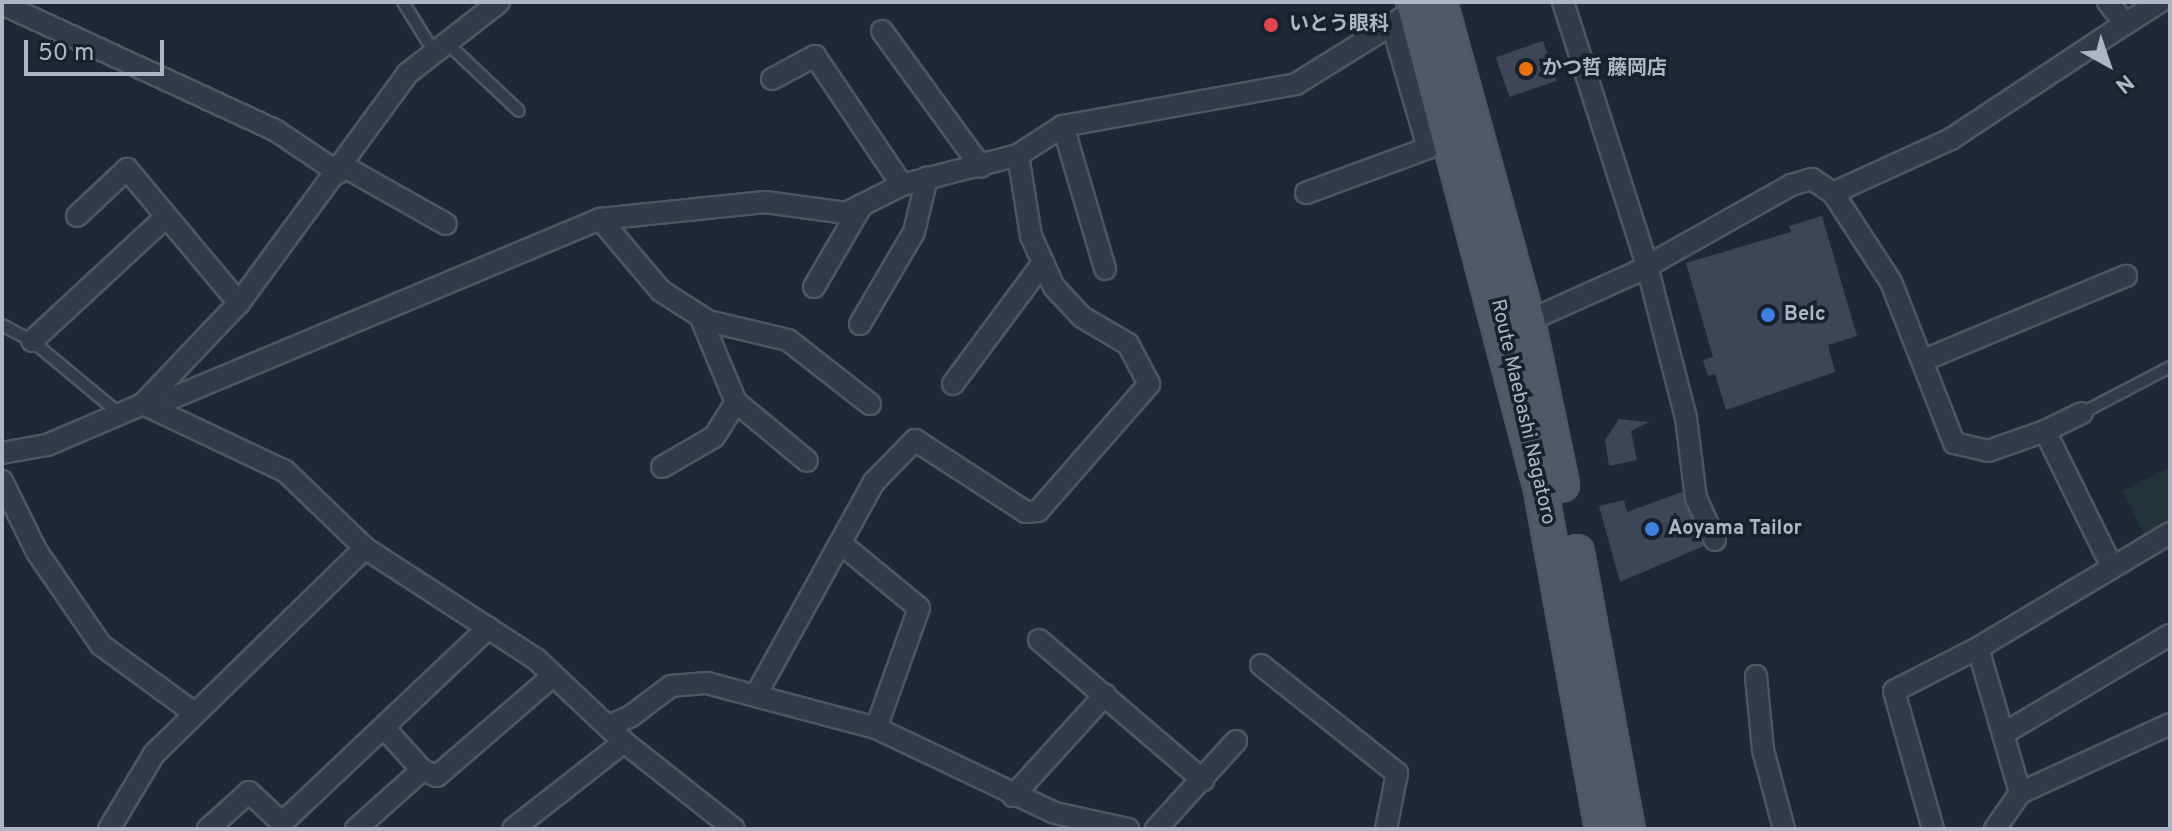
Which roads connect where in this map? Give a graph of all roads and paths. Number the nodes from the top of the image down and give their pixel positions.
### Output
1 (403, 2) edge
2 (499, 2) edge
3 (1563, 2) edge
4 (2108, 2) edge
5 (2160, 2) edge
6 (2, 4) edge
7 (1418, 8) edge
8 (2125, 24) junction
9 (882, 31) dead end
10 (440, 47) junction
11 (772, 79) dead end
12 (519, 111) dead end
13 (1063, 126) junction
14 (1018, 155) junction
15 (981, 167) junction
16 (341, 170) junction
17 (927, 178) junction
18 (902, 185) junction
19 (1306, 193) dead end
20 (1833, 193) junction
21 (862, 205) junction
22 (77, 216) dead end
23 (166, 217) junction
24 (600, 219) junction
25 (446, 224) dead end
26 (1043, 263) junction
27 (1647, 266) junction
28 (1105, 269) dead end
29 (2126, 276) dead end
30 (814, 287) dead end
31 (239, 303) junction
32 (700, 316) junction
33 (1528, 321) junction
34 (860, 324) dead end
35 (2, 325) edge
36 (32, 341) junction
37 (1924, 360) junction
38 (2170, 367) edge
39 (953, 384) dead end
40 (736, 402) junction
41 (143, 404) junction
42 (870, 404) dead end
43 (2082, 413) joint
44 (120, 414) junction
45 (2045, 431) junction
46 (2, 453) edge
47 (807, 461) dead end
48 (662, 467) dead end
49 (2, 481) edge
50 (2170, 533) edge
51 (1715, 540) dead end
52 (840, 543) junction
53 (365, 548) junction
54 (2112, 567) junction
55 (488, 628) junction
56 (2170, 635) edge
57 (1039, 640) dead end
58 (1978, 648) junction
59 (1261, 665) dead end
60 (553, 676) junction
61 (1756, 676) dead end
62 (757, 693) junction
63 (1105, 695) junction
64 (193, 712) junction
65 (2170, 724) edge
66 (609, 726) junction
67 (876, 728) junction
68 (385, 729) junction
69 (2003, 734) junction
70 (1236, 741) dead end
71 (624, 742) junction
72 (422, 770) junction
73 (1203, 780) junction
74 (2020, 793) junction
75 (1013, 796) junction
76 (109, 829) edge
77 (208, 829) edge
78 (356, 829) edge
79 (513, 829) edge
80 (734, 829) edge
81 (1128, 829) edge
82 (1156, 829) edge
83 (1386, 829) edge
84 (1602, 829) edge
85 (1628, 829) edge
86 (1784, 829) edge
87 (1933, 829) edge
88 (1995, 829) edge

1 - 10 lane
2 - 10 street
3 - 27 street
4 - 8 street
5 - 8 street
6 - 16 street
7 - 13 street
7 - 19 street
7 - 33 main road, Route Maebashi Nagatoro
7 - 84 main road, Route Maebashi Nagatoro
8 - 20 street
9 - 15 street
10 - 12 lane
10 - 16 street
11 - 18 street
13 - 14 street
13 - 28 street
14 - 15 street
14 - 26 street
15 - 17 street
16 - 25 street
16 - 31 street
17 - 18 street
17 - 34 street
18 - 21 street
20 - 27 street
20 - 37 street
21 - 24 street
21 - 30 street
22 - 23 street
23 - 31 street
23 - 36 street
24 - 32 street
24 - 41 street
26 - 39 street
26 - 52 street
27 - 33 street
27 - 51 street
29 - 37 street
31 - 41 street
32 - 40 street
32 - 42 street
33 - 85 main road, Route Maebashi Nagatoro
35 - 36 lane
36 - 44 lane
37 - 45 street
38 - 43 lane
40 - 47 street
40 - 48 street
41 - 44 street
41 - 53 street
43 - 45 street
44 - 46 street
45 - 54 street
49 - 64 street
50 - 54 street
52 - 62 street
52 - 67 street
53 - 55 street
53 - 64 street
54 - 58 street
55 - 60 street
55 - 68 street
56 - 69 street
57 - 63 street
58 - 69 street
58 - 87 street
59 - 83 street
60 - 66 street
60 - 72 street
61 - 86 street
62 - 66 street
62 - 67 street
63 - 73 street
63 - 75 street
64 - 76 street
65 - 74 street
66 - 71 street
67 - 75 street
68 - 72 street
68 - 77 street
69 - 74 street
70 - 73 street
71 - 79 street
71 - 80 street
72 - 78 street
73 - 82 street
74 - 88 street
75 - 81 street

